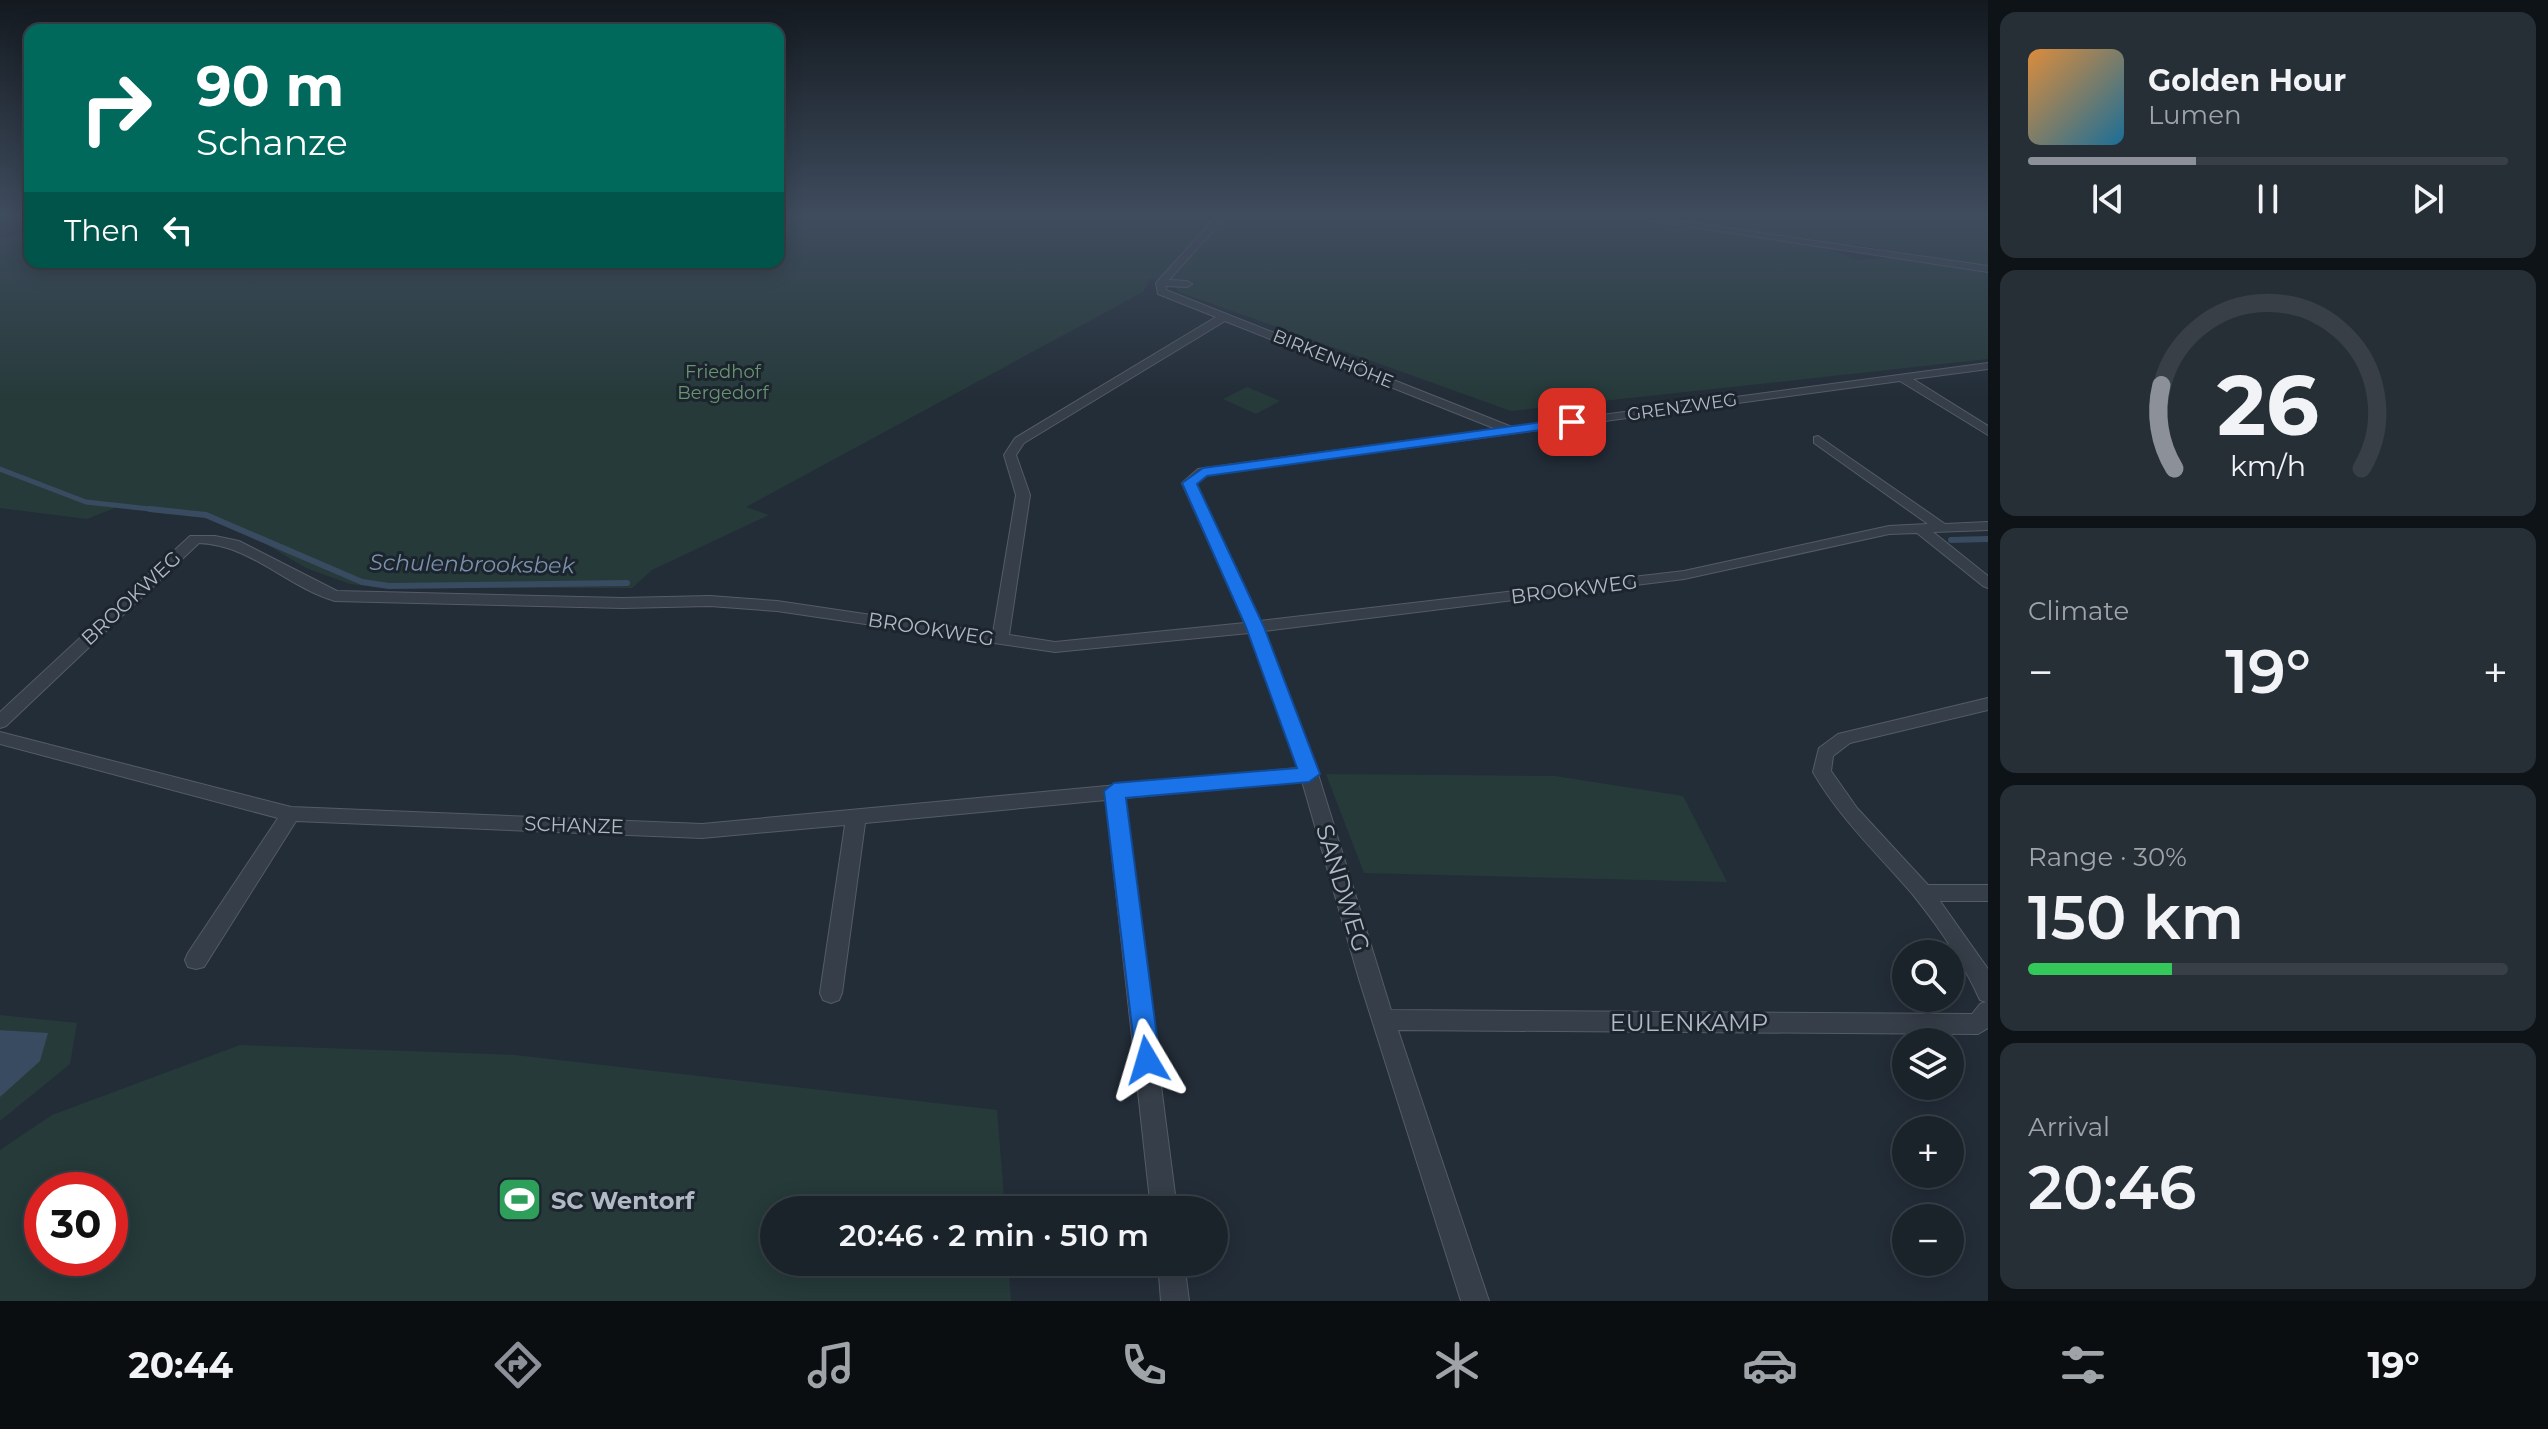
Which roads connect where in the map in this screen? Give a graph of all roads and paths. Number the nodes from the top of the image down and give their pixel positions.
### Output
1 (1167, 277) edge
2 (1161, 283) junction
3 (1187, 284) dead end
4 (1226, 316) junction
5 (1988, 366) edge
6 (1900, 376) junction
7 (1512, 431) junction
8 (1988, 431) edge
9 (1818, 440) dead end
10 (1189, 483) joint
11 (1988, 526) edge
12 (1918, 527) junction
13 (1941, 527) junction
14 (1988, 583) edge
15 (1255, 627) junction
16 (1000, 639) junction
17 (1988, 704) edge
18 (0, 722) edge
19 (0, 738) edge
20 (1309, 774) junction
21 (1114, 791) junction
22 (291, 814) junction
23 (856, 817) junction
24 (1923, 893) junction
25 (1988, 893) edge
26 (196, 960) dead end
27 (831, 993) dead end
28 (1988, 993) edge
29 (1988, 1011) edge
30 (1383, 1020) junction
31 (1162, 1196) edge
32 (1172, 1276) edge
33 (1175, 1301) edge
34 (1475, 1301) edge

1 - 2 street
2 - 3 street
2 - 4 street, BIRKENHÖHE
4 - 7 street, BIRKENHÖHE
4 - 16 street
5 - 6 street, GRENZWEG
6 - 7 street, GRENZWEG
6 - 8 street
7 - 10 street, GRENZWEG
9 - 13 street
10 - 15 street, SANDWEG
11 - 13 street, BROOKWEG
12 - 13 street, BROOKWEG
12 - 14 street
12 - 15 street, BROOKWEG
15 - 16 street, BROOKWEG
15 - 20 street, SANDWEG
16 - 18 street, BROOKWEG
17 - 24 street
19 - 22 street, SCHANZE
20 - 21 street, SCHANZE
20 - 30 street, SANDWEG
21 - 23 street, SCHANZE
21 - 31 street
22 - 23 street, SCHANZE
22 - 26 street
23 - 27 street
24 - 25 street
24 - 28 street
29 - 30 street, EULENKAMP
30 - 34 street, SANDWEG
32 - 33 street

